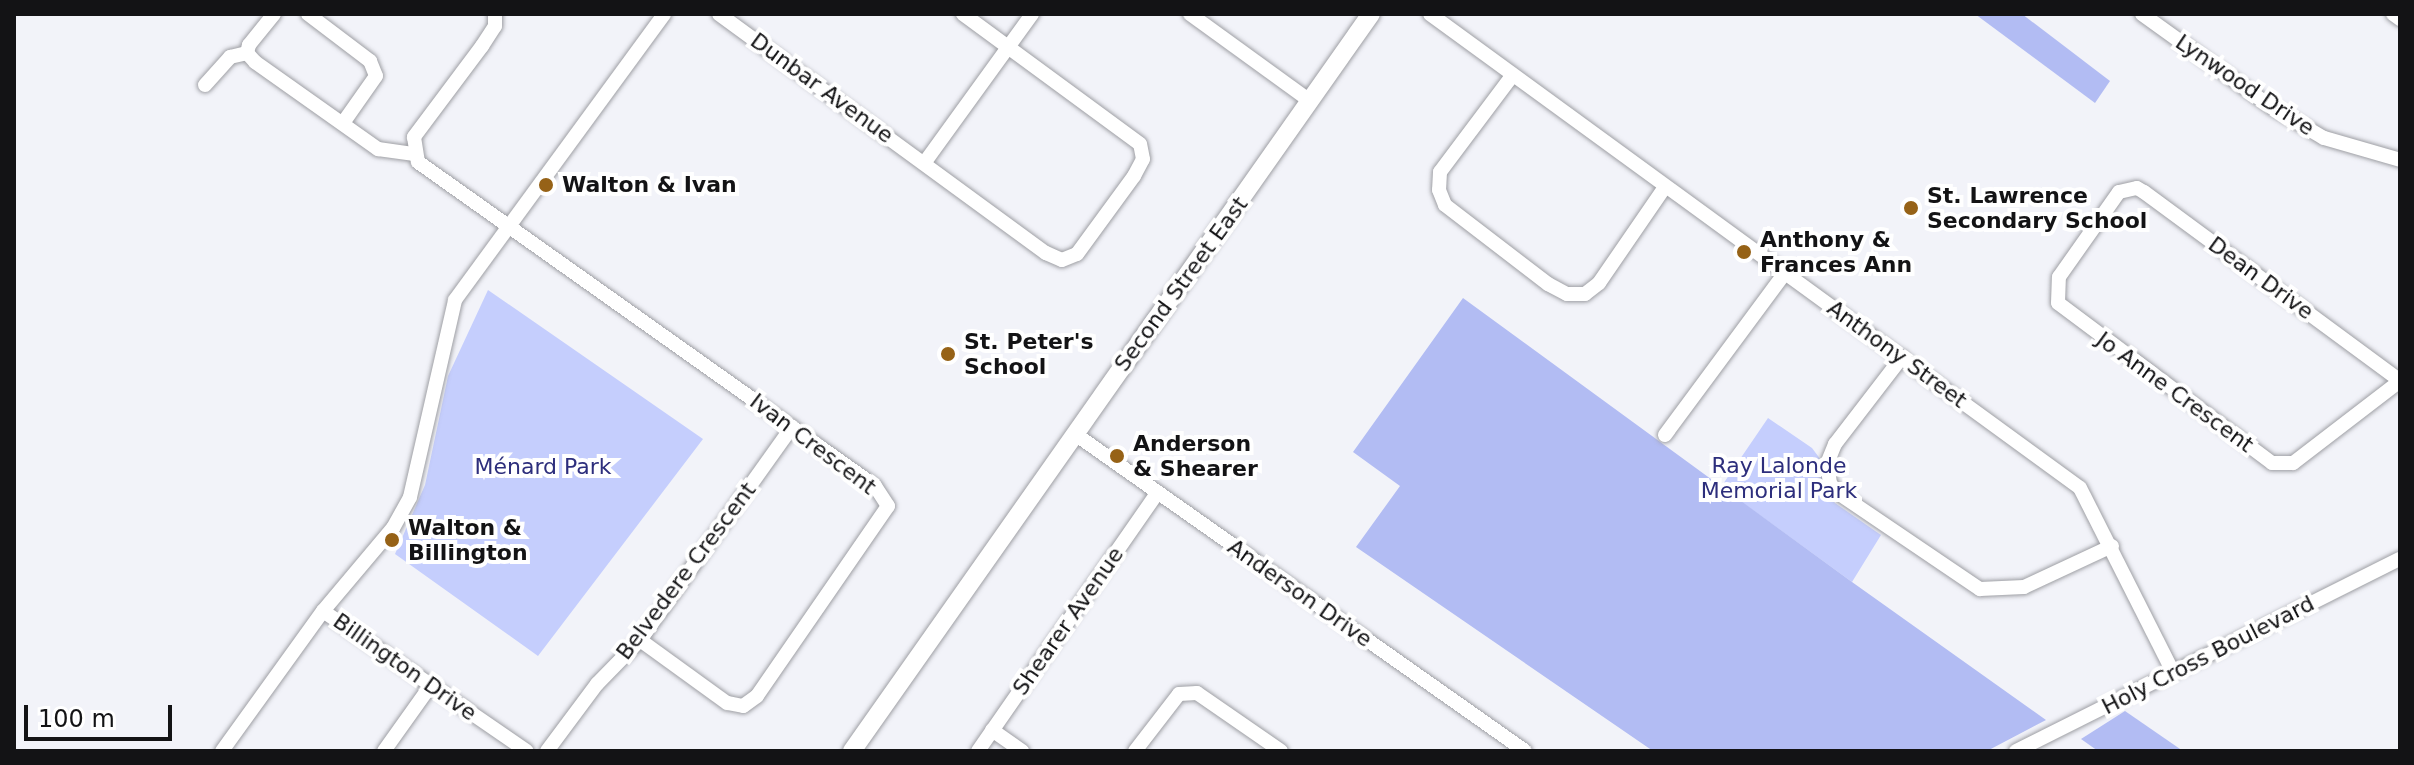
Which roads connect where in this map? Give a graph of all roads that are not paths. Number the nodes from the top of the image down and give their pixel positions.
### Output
1 (274, 14) edge
2 (308, 14) edge
3 (495, 14) edge
4 (664, 14) edge
5 (719, 14) edge
6 (963, 14) edge
7 (1032, 14) edge
8 (1190, 14) edge
9 (1371, 14) edge
10 (1430, 14) edge
11 (2142, 14) edge
12 (2393, 14) edge
13 (2400, 19) edge
14 (1009, 47) junction
15 (247, 53) junction
16 (1512, 76) junction
17 (205, 85) dead end
18 (1309, 100) junction
19 (343, 123) junction
20 (415, 154) junction
21 (2400, 160) edge
22 (925, 162) junction
23 (1665, 187) junction
24 (2118, 193) joint
25 (509, 226) junction
26 (1784, 274) junction
27 (1902, 357) junction
28 (2400, 381) edge
29 (792, 427) junction
30 (1075, 434) junction
31 (1665, 435) dead end
32 (1158, 492) junction
33 (2112, 546) junction
34 (2400, 559) edge
35 (323, 611) junction
36 (640, 640) junction
37 (2173, 672) junction
38 (431, 685) junction
39 (992, 730) junction
40 (222, 751) edge
41 (384, 751) edge
42 (527, 751) edge
43 (547, 751) edge
44 (852, 751) edge
45 (978, 751) edge
46 (1022, 751) edge
47 (1135, 751) edge
48 (1281, 751) edge
49 (1525, 751) edge
50 (2016, 751) edge

1 - 15 street
2 - 19 street
3 - 20 street
4 - 25 street
5 - 22 street, Dunbar Avenue
6 - 14 street
7 - 14 street
8 - 18 street
9 - 18 main road, Second Street East
10 - 16 street, Anthony Street
11 - 21 street, Lynwood Drive
12 - 13 street
14 - 22 street
14 - 22 street, Dunbar Avenue
15 - 17 street
15 - 19 street
16 - 23 street, Anthony Street
16 - 23 street
18 - 30 main road, Second Street East
19 - 20 street
20 - 25 street, Ivan Crescent
23 - 26 street, Anthony Street
24 - 28 street, Dean Drive
24 - 28 street, Jo Anne Crescent
25 - 29 street, Ivan Crescent
25 - 35 street
26 - 27 street, Anthony Street
26 - 31 street
27 - 33 street, Anthony Street
27 - 33 street
29 - 36 street, Belvedere Crescent
29 - 36 street, Ivan Crescent
30 - 32 street, Anderson Drive
30 - 44 main road, Second Street East
32 - 39 street, Shearer Avenue
32 - 49 street, Anderson Drive
33 - 37 street, Anthony Street
34 - 37 street, Holy Cross Boulevard
35 - 38 street, Billington Drive
35 - 40 street
36 - 43 street, Belvedere Crescent
37 - 50 street, Holy Cross Boulevard
38 - 41 street
38 - 42 street, Billington Drive
39 - 45 street, Shearer Avenue
39 - 46 street
47 - 48 street

